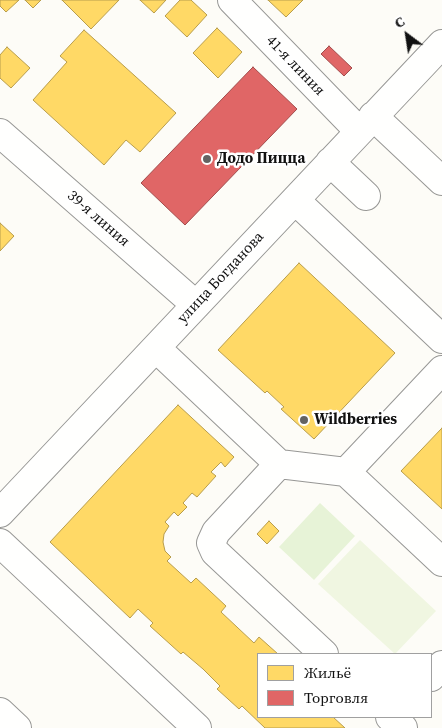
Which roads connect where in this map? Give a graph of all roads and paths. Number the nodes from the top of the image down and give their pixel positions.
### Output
1 (232, 0) edge
2 (442, 44) edge
3 (366, 124) junction
4 (0, 134) edge
5 (330, 162) junction
6 (442, 181) edge
7 (366, 196) dead end
8 (295, 200) junction
9 (196, 305) junction
10 (442, 338) edge
11 (156, 348) junction
12 (442, 370) edge
13 (279, 464) junction
14 (346, 472) junction
15 (0, 513) edge
16 (0, 543) edge
17 (442, 562) edge
18 (323, 653) edge
19 (442, 665) edge
20 (432, 676) edge
21 (0, 712) edge
22 (17, 728) edge
23 (197, 728) edge

1 - 3 street, 41-я линия
2 - 3 street, улица Богданова
3 - 5 street, улица Богданова
3 - 6 street, 41-я линия
4 - 9 street, 39-я линия
5 - 7 street
5 - 8 street, улица Богданова
8 - 9 street, улица Богданова
8 - 10 street
9 - 11 street, улица Богданова
11 - 13 street
11 - 15 street, улица Богданова
12 - 14 street
13 - 14 street
13 - 18 street
14 - 17 street
16 - 23 street
19 - 20 street
21 - 22 street

